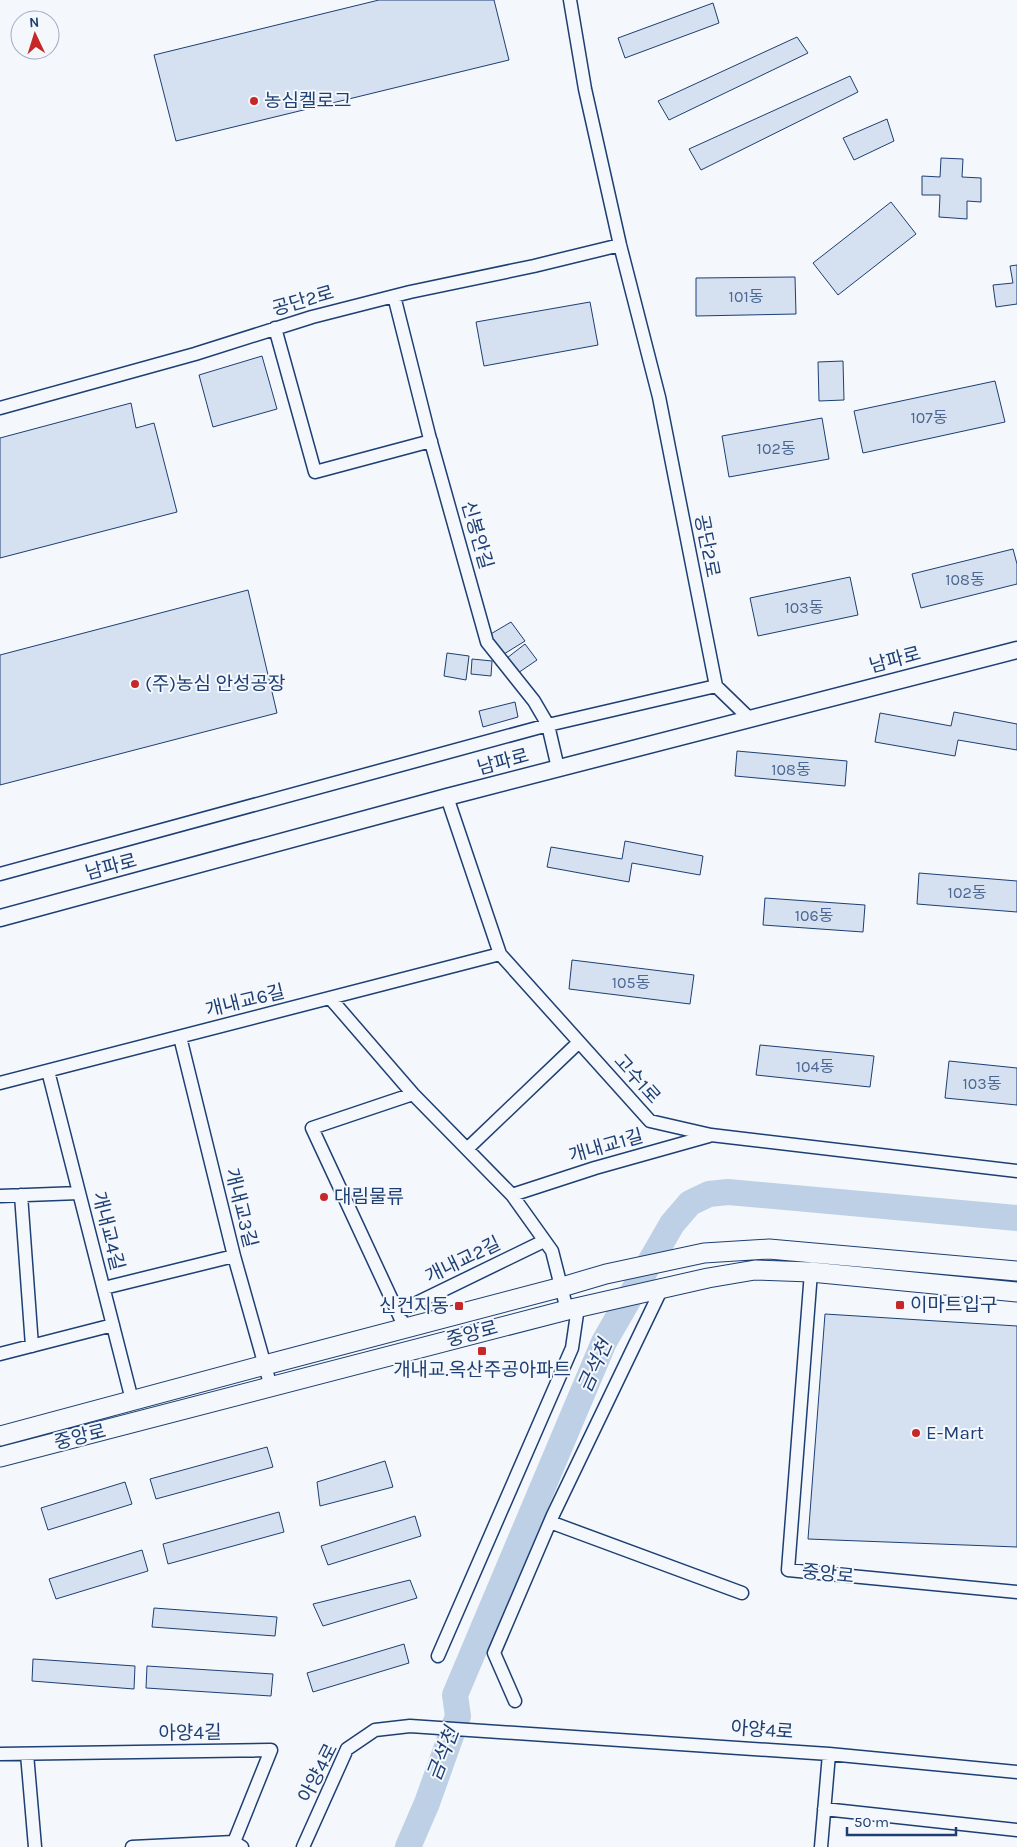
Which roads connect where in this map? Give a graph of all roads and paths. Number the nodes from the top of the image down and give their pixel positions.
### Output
1 (570, 0) edge
2 (620, 245) junction
3 (394, 296) junction
4 (275, 328) junction
5 (0, 408) edge
6 (431, 441) junction
7 (1017, 650) edge
8 (716, 686) junction
9 (750, 719) junction
10 (548, 725) junction
11 (558, 768) junction
12 (447, 797) junction
13 (0, 874) edge
14 (0, 918) edge
15 (500, 954) junction
16 (330, 998) junction
17 (180, 1037) junction
18 (579, 1042) junction
19 (48, 1071) junction
20 (0, 1084) edge
21 (413, 1094) junction
22 (711, 1135) junction
23 (467, 1149) junction
24 (1017, 1171) edge
25 (79, 1192) junction
26 (512, 1194) junction
27 (21, 1195) junction
28 (0, 1196) edge
29 (544, 1241) junction
30 (234, 1256) junction
31 (1017, 1271) edge
32 (811, 1272) junction
33 (562, 1287) junction
34 (104, 1288) junction
35 (662, 1288) junction
36 (1017, 1292) edge
37 (573, 1308) junction
38 (401, 1320) junction
39 (113, 1326) junction
40 (32, 1346) junction
41 (0, 1354) edge
42 (265, 1365) junction
43 (271, 1387) junction
44 (132, 1400) junction
45 (0, 1436) edge
46 (0, 1457) edge
47 (550, 1522) junction
48 (1017, 1592) edge
49 (742, 1593) dead end
50 (438, 1656) dead end
51 (515, 1701) dead end
52 (0, 1754) edge
53 (27, 1754) junction
54 (829, 1754) junction
55 (1017, 1772) edge
56 (824, 1809) junction
57 (1017, 1830) edge
58 (236, 1845) edge
59 (35, 1847) edge
60 (132, 1847) edge
61 (303, 1847) edge
62 (821, 1847) edge

1 - 2 street, 공단2로
2 - 3 street, 공단2로
2 - 8 street, 공단2로
3 - 4 street, 공단2로
3 - 6 street, 신봉안길
4 - 5 street, 공단2로
4 - 6 street
6 - 10 street, 신봉안길
7 - 9 street, 남파로
8 - 9 street
8 - 10 street
9 - 11 street, 남파로
10 - 11 street, 신봉안길
10 - 13 street
11 - 12 street, 남파로
12 - 14 street, 남파로
12 - 15 street, 고수1로
15 - 16 street, 개내교6길
15 - 18 street, 고수1로
16 - 17 street, 개내교6길
16 - 21 street
17 - 19 street, 개내교6길
17 - 30 street, 개내교3길
18 - 22 street, 고수1로
18 - 23 street
19 - 20 street, 개내교6길
19 - 25 street, 개내교4길
21 - 23 street
21 - 38 street
22 - 24 street, 고수1로
22 - 26 street, 개내교1길
23 - 26 street
25 - 27 street
25 - 34 street, 개내교4길
26 - 29 street
27 - 28 street
27 - 40 street
29 - 33 street
29 - 38 street, 개내교2길
30 - 34 street
30 - 42 street, 개내교3길
31 - 33 main road, 중앙로
32 - 35 main road
32 - 36 main road
32 - 48 street, 중앙로
33 - 37 street
33 - 38 main road, 중앙로
34 - 39 street, 개내교4길
35 - 37 main road, 중앙로
35 - 47 street
37 - 43 main road, 중앙로
37 - 50 street
38 - 42 main road, 중앙로
39 - 40 street
39 - 44 street, 개내교4길
40 - 41 street
42 - 43 street, 개내교3길
42 - 44 main road, 중앙로
43 - 46 main road, 중앙로
44 - 45 main road, 중앙로
47 - 49 street
47 - 51 street
52 - 53 street, 아양4길
53 - 58 street, 아양4길
53 - 59 street
54 - 55 street, 아양4로
54 - 56 street
54 - 61 street, 아양4로
56 - 57 street
56 - 62 street
58 - 60 street

